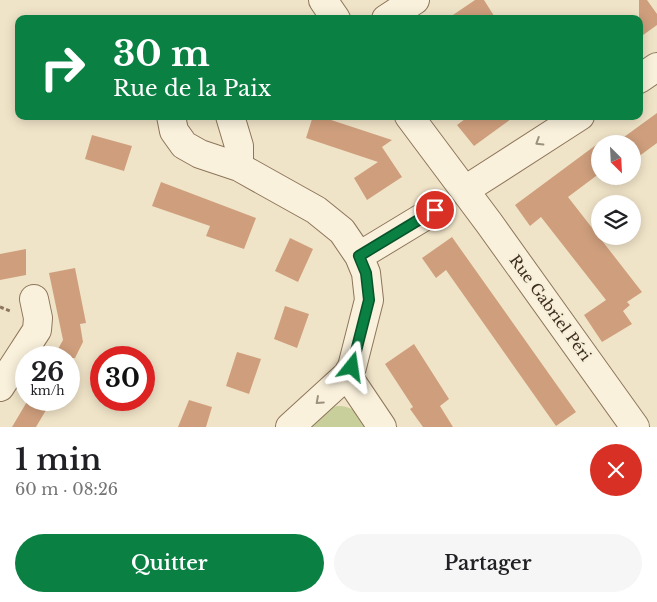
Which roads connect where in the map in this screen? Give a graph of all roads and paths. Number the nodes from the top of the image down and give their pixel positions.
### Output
1 (323, 0) edge
2 (415, 0) edge
3 (333, 15) edge
4 (392, 15) edge
5 (657, 67) edge
6 (643, 76) edge
7 (172, 120) edge
8 (231, 120) edge
9 (412, 120) edge
10 (574, 120) edge
11 (239, 167) junction
12 (465, 190) junction
13 (435, 210) dead end
14 (359, 256) junction
15 (34, 299) dead end
16 (347, 375) junction
17 (0, 387) edge
18 (290, 427) edge
19 (382, 427) edge
20 (635, 427) edge

1 - 3 street
2 - 4 street
5 - 6 street
7 - 11 street
8 - 11 street
9 - 12 street, Rue Gabriel Péri
10 -> 12 street
11 - 14 street
12 - 20 street, Rue Gabriel Péri
13 - 14 street
14 - 16 street
15 - 17 street
16 -> 18 street
16 - 19 street

